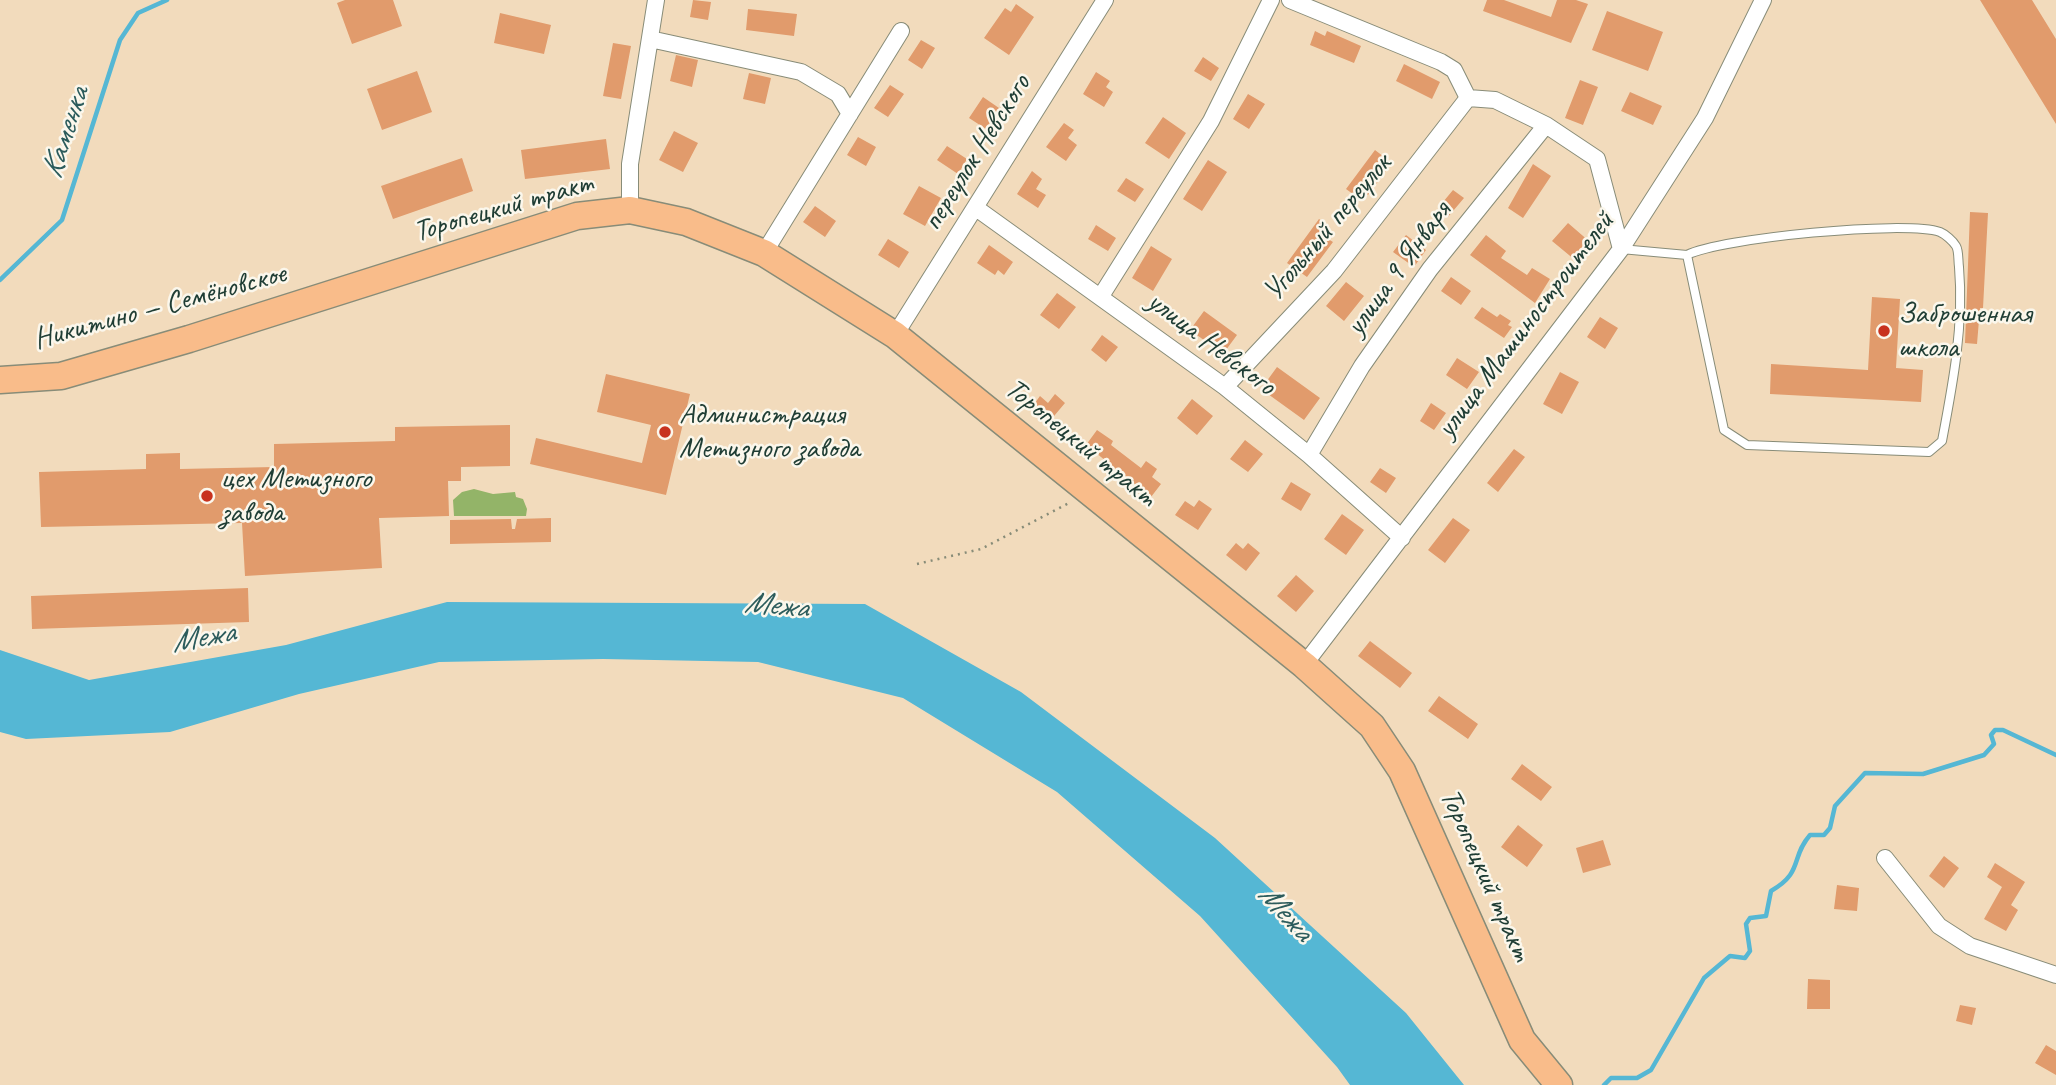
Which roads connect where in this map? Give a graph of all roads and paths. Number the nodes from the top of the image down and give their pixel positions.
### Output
1 (656, 0) edge
2 (1105, 0) edge
3 (1271, 0) edge
4 (1290, 0) edge
5 (1763, 0) edge
6 (901, 31) dead end
7 (650, 39) junction
8 (1468, 98) junction
9 (850, 114) junction
10 (1546, 125) junction
11 (976, 208) junction
12 (630, 210) junction
13 (1621, 248) junction
14 (764, 253) junction
15 (1687, 255) junction
16 (337, 292) joint
17 (1101, 296) junction
18 (895, 335) junction
19 (0, 380) edge
20 (1225, 387) junction
21 (1308, 455) junction
22 (1089, 493) junction
23 (1402, 538) junction
24 (917, 564) dead end
25 (1304, 665) junction
26 (1885, 858) dead end
27 (2056, 975) edge
28 (1559, 1085) edge

1 - 7 street
2 - 11 street, переулок Невского
3 - 17 street
4 - 8 street
5 - 13 street, улица Машиностроителей
6 - 9 street
7 - 9 street
7 - 12 street
8 - 10 street
8 - 20 street, Угольный переулок
9 - 14 street
10 - 13 street
10 - 21 street, улица 9 Января
11 - 17 street, улица Невского
11 - 18 street, переулок Невского
12 - 14 main road, Торопецкий тракт
12 - 16 main road, Торопецкий тракт
13 - 15 lane
13 - 23 street, улица Машиностроителей
14 - 18 main road, Торопецкий тракт
15 - 15 lane
16 - 19 main road, Никитино — Семёновское
17 - 20 street, улица Невского
18 - 22 main road, Торопецкий тракт
20 - 21 street, улица Невского
21 - 23 street, улица Невского
22 - 24 path
22 - 25 main road, Торопецкий тракт
23 - 25 street, улица Машиностроителей
25 - 28 main road, Торопецкий тракт
26 - 27 street

